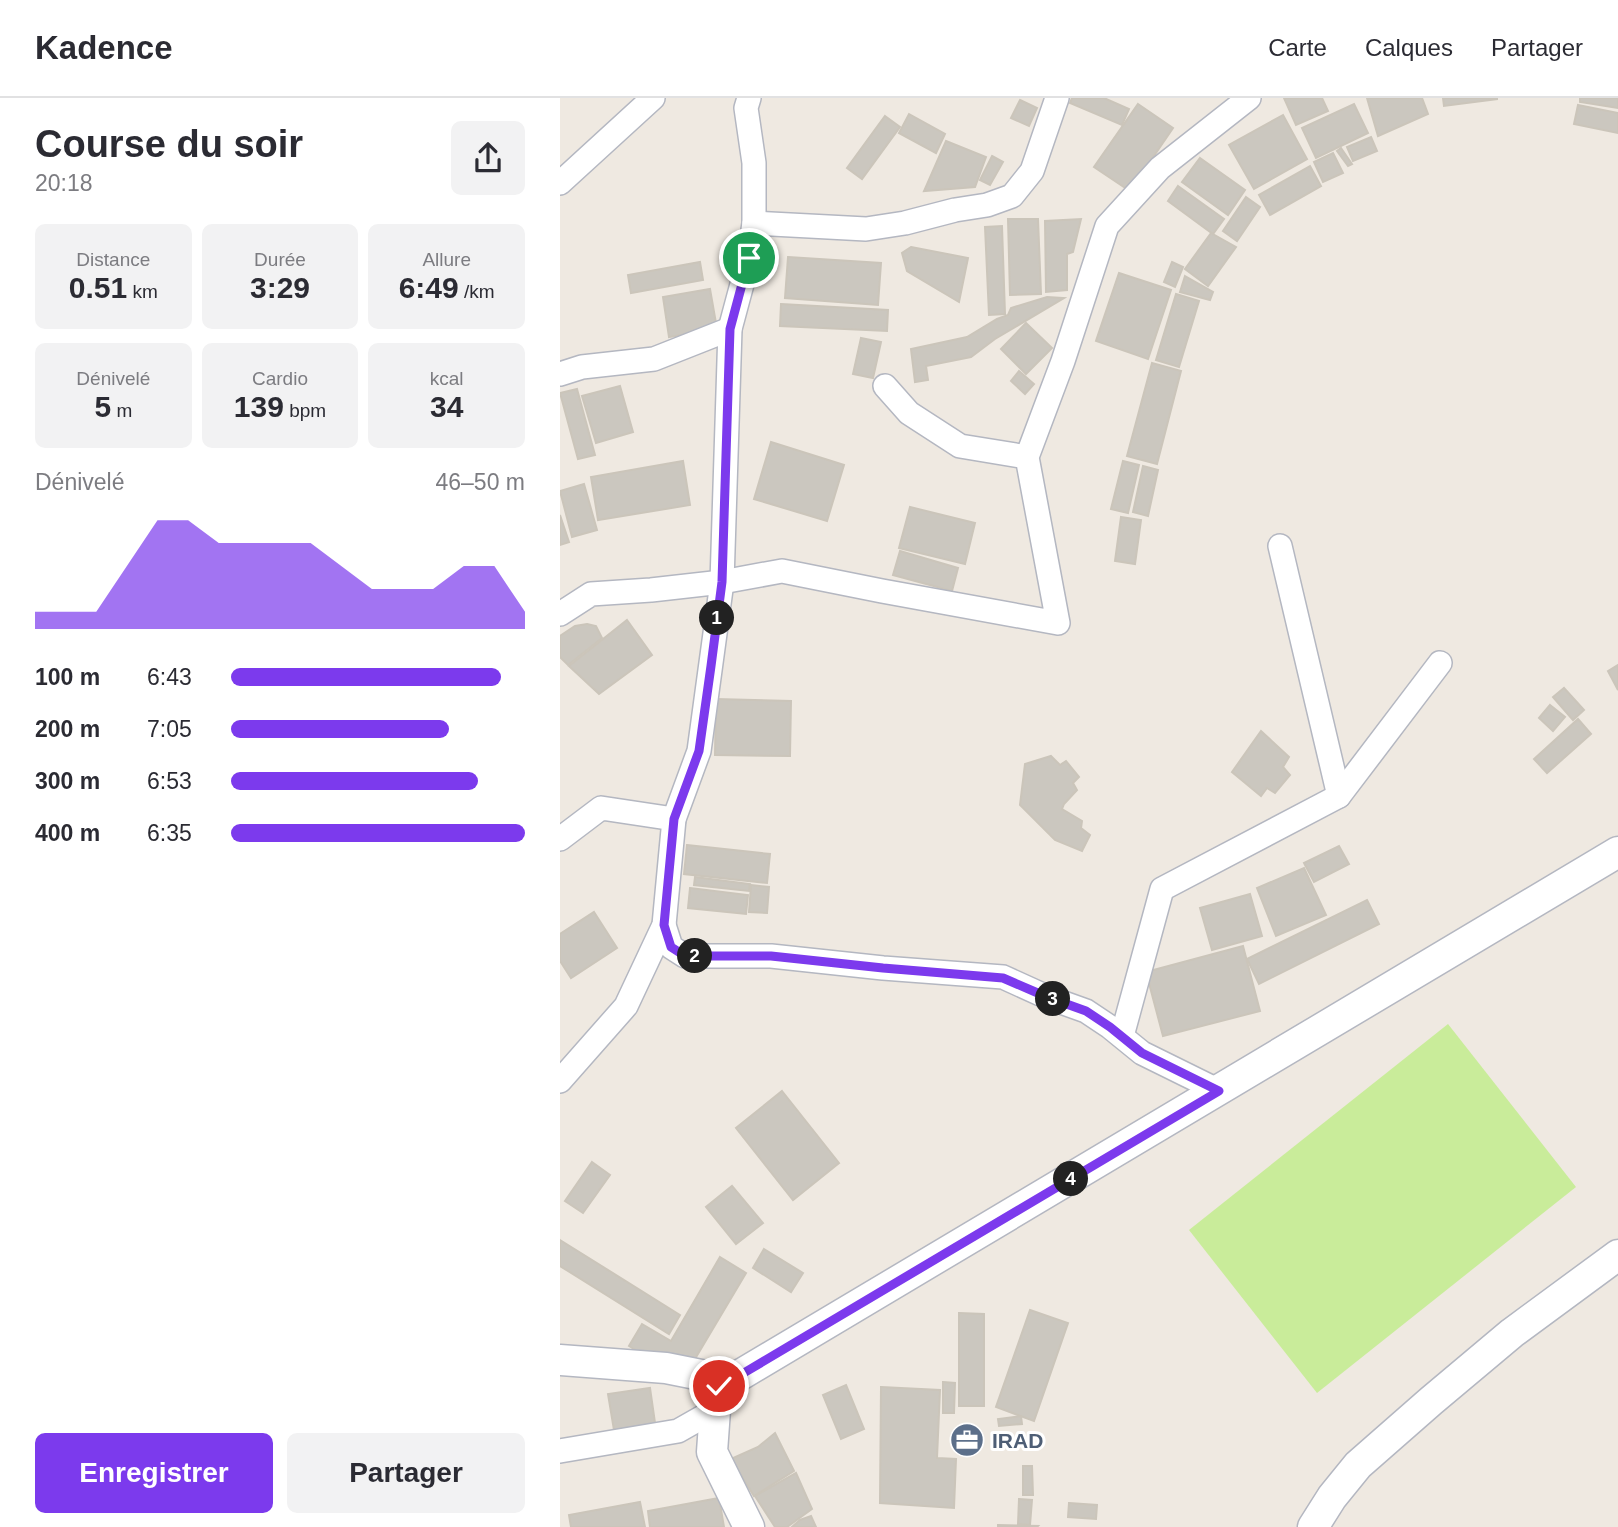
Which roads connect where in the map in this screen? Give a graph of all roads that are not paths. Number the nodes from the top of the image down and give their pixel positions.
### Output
1 (653, 98) edge
2 (749, 98) edge
3 (1057, 98) edge
4 (1250, 98) edge
5 (560, 183) edge
6 (754, 223) junction
7 (730, 329) junction
8 (560, 374) edge
9 (885, 386) dead end
10 (1027, 457) junction
11 (1280, 546) dead end
12 (722, 582) junction
13 (560, 614) edge
14 (1440, 663) dead end
15 (1339, 796) junction
16 (674, 819) junction
17 (560, 839) edge
18 (1618, 852) edge
19 (664, 925) junction
20 (1122, 1036) junction
21 (560, 1081) edge
22 (1219, 1091) junction
23 (1618, 1255) edge
24 (560, 1360) edge
25 (717, 1398) junction
26 (560, 1451) edge
27 (748, 1527) edge
28 (1314, 1527) edge

1 - 5 street
2 - 6 street
3 - 6 street
4 - 10 street
6 - 7 street
7 - 8 street
7 - 12 street
9 - 10 street
10 - 12 street
11 - 15 street
12 - 13 street
12 - 16 street
14 - 15 street
15 - 20 street
16 - 17 street
16 - 19 street
18 - 22 street
19 - 20 street
19 - 21 street
20 - 22 street
22 - 25 street
23 - 28 street
24 - 25 street
25 - 26 street
25 - 27 street

